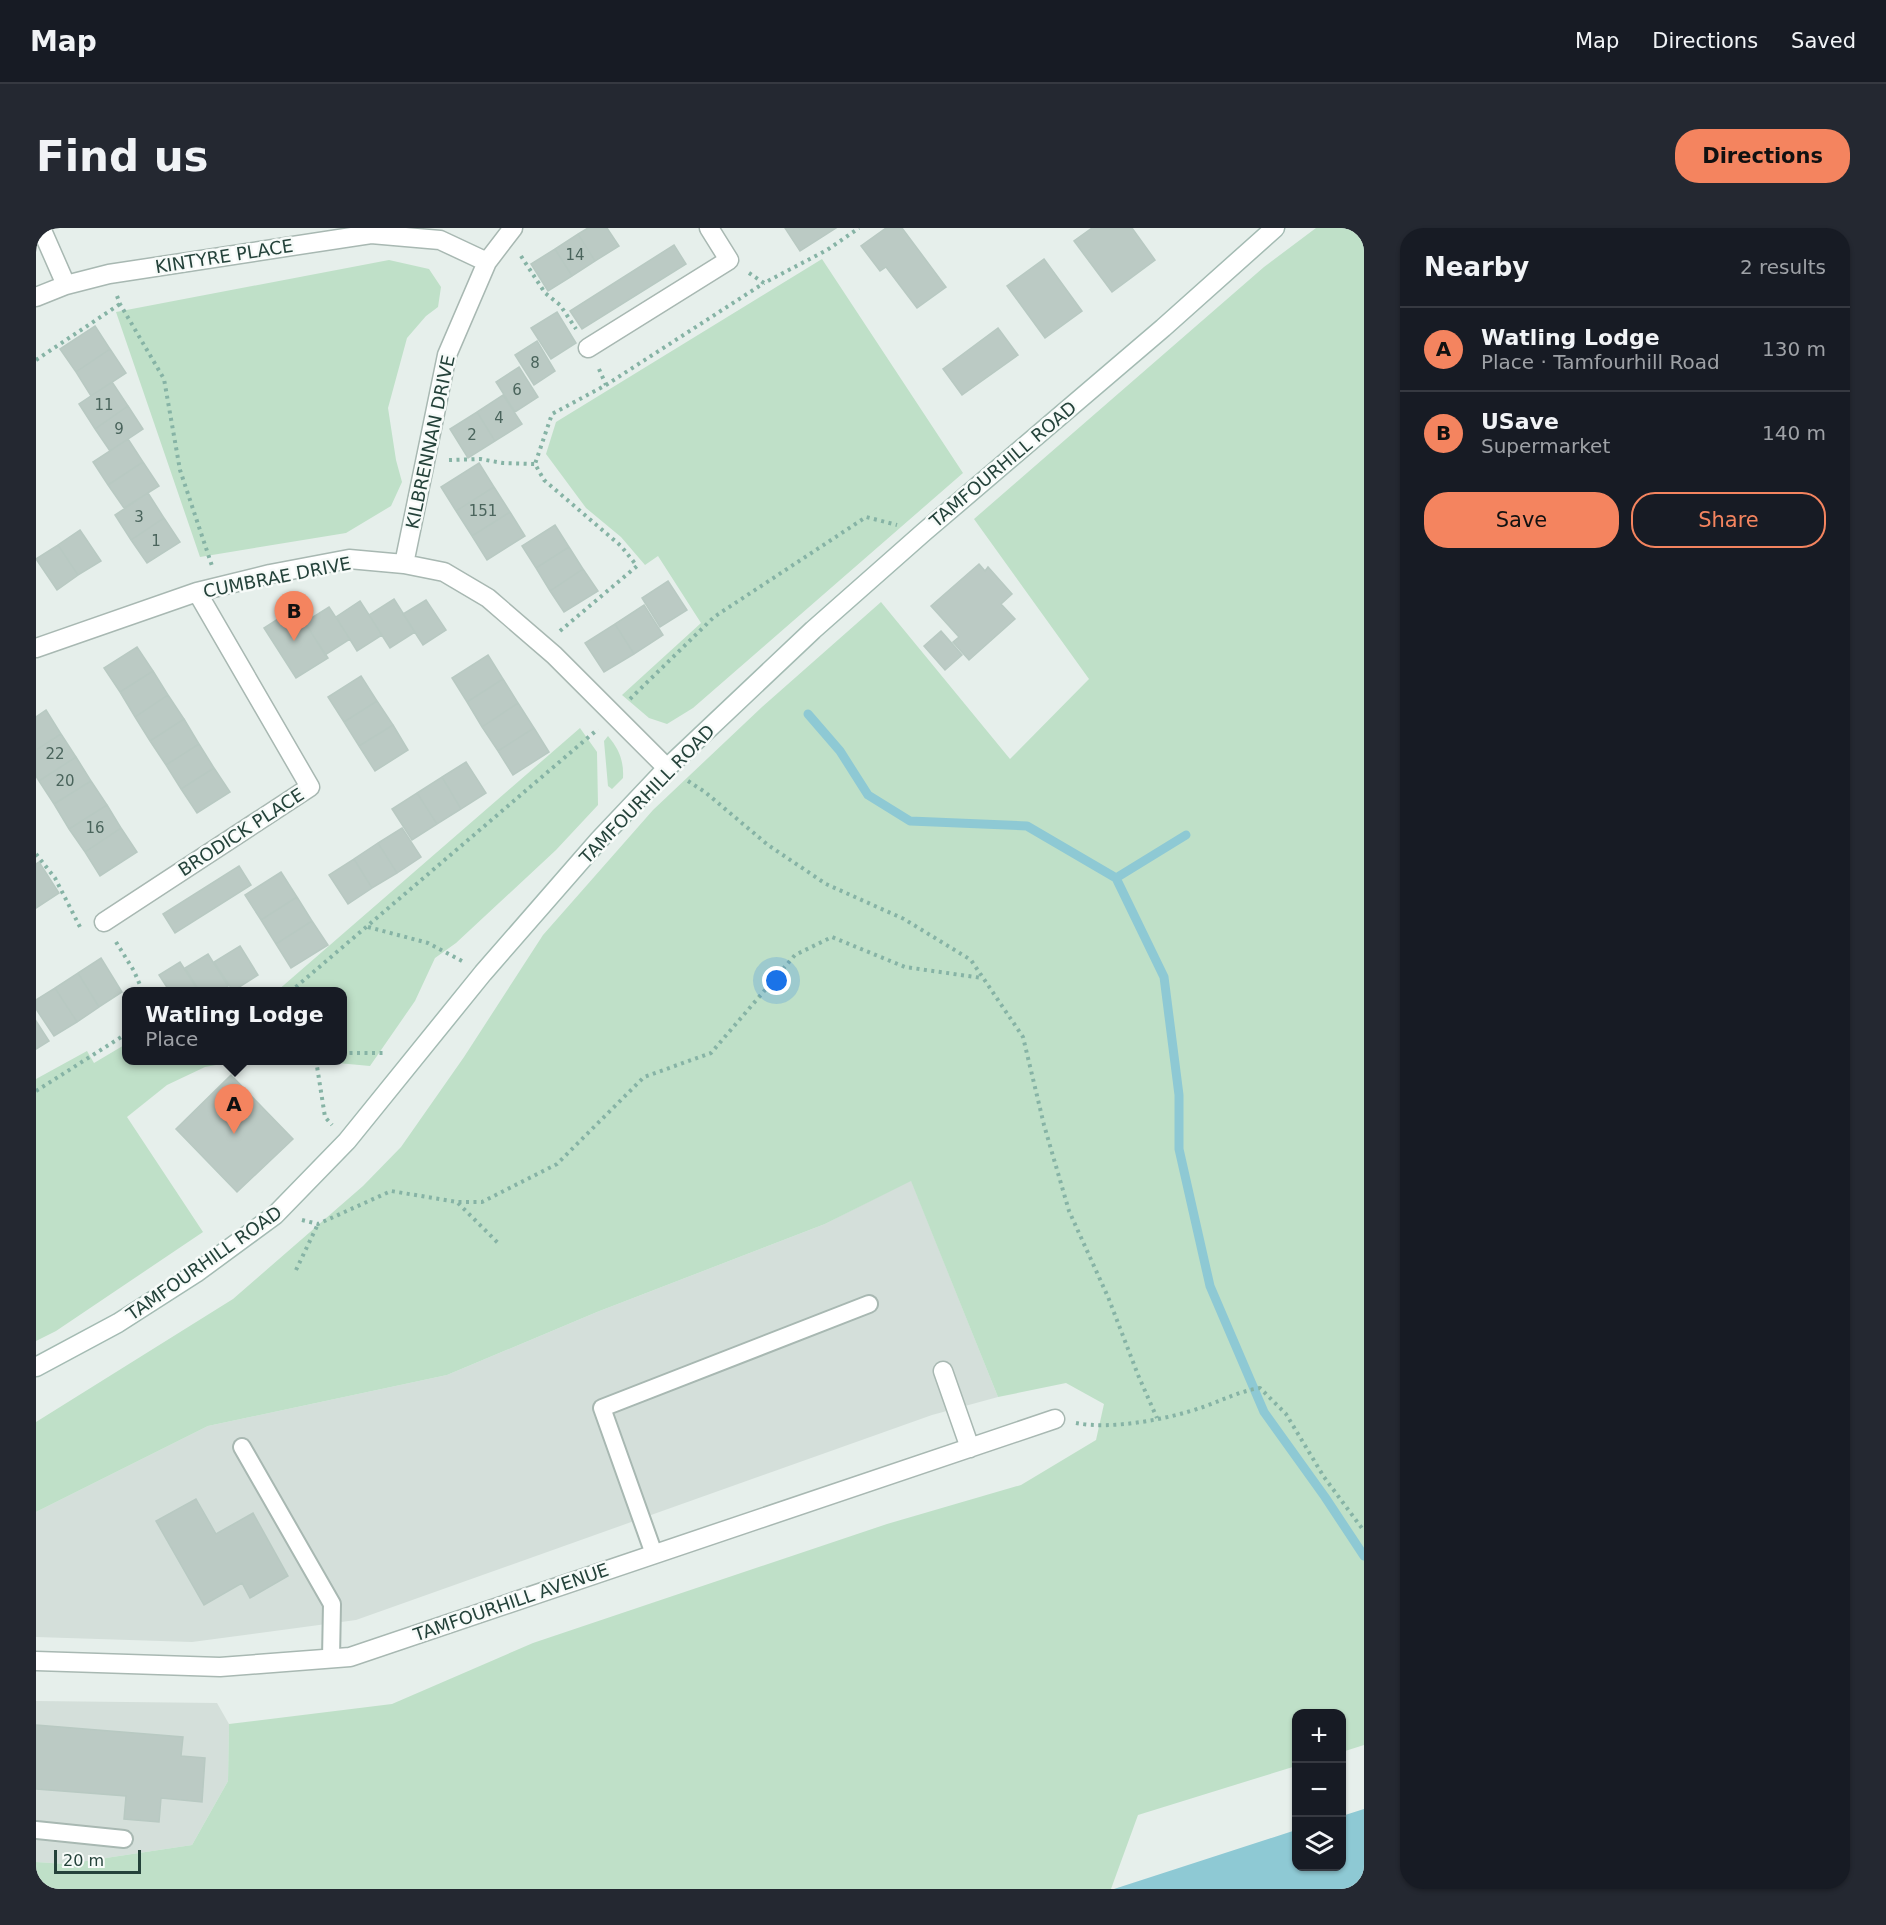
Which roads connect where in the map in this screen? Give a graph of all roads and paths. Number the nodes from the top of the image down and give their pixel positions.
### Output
1 (41, 228) edge
2 (709, 228) edge
3 (859, 228) edge
4 (1275, 228) edge
5 (509, 233) edge
6 (729, 260) junction
7 (487, 262) junction
8 (109, 274) junction
9 (764, 283) junction
10 (66, 285) junction
11 (36, 297) edge
12 (120, 304) junction
13 (588, 348) junction
14 (36, 360) edge
15 (606, 385) junction
16 (424, 462) junction
17 (535, 464) junction
18 (404, 564) junction
19 (219, 587) junction
20 (197, 592) junction
21 (544, 646) junction
22 (36, 648) edge
23 (667, 768) junction
24 (36, 854) edge
25 (72, 912) dead end
26 (104, 922) dead end
27 (367, 927) dead end
28 (483, 973) junction
29 (983, 978) junction
30 (122, 1037) edge
31 (347, 1053) edge
32 (417, 1053) junction
33 (317, 1065) edge
34 (36, 1091) edge
35 (347, 1141) junction
36 (457, 1202) junction
37 (275, 1215) junction
38 (318, 1224) junction
39 (498, 1243) dead end
40 (296, 1270) dead end
41 (869, 1304) dead end
42 (36, 1367) edge
43 (943, 1371) dead end
44 (1158, 1418) junction
45 (1055, 1419) joint
46 (242, 1447) dead end
47 (970, 1448) junction
48 (1364, 1531) edge
49 (654, 1554) junction
50 (331, 1658) junction
51 (36, 1661) edge
52 (36, 1830) edge
53 (124, 1839) dead end

1 - 10 street
2 - 6 street
3 - 9 path
4 - 23 street, TAMFOURHILL ROAD
5 - 7 street, KILBRENNAN DRIVE
5 - 13 path
6 - 9 path
6 - 13 street
7 - 8 street, KINTYRE PLACE
7 - 16 street, KILBRENNAN DRIVE
8 - 10 street, KINTYRE PLACE
8 - 12 path
9 - 15 path
10 - 11 street, KINTYRE PLACE
12 - 14 path
12 - 19 path
13 - 15 path
15 - 17 path
16 - 17 path
16 - 18 street, KILBRENNAN DRIVE
17 - 21 path
18 - 19 street, CUMBRAE DRIVE
18 - 21 street, CUMBRAE DRIVE
19 - 20 street, CUMBRAE DRIVE
20 - 22 street, CUMBRAE DRIVE
20 - 26 street, BRODICK PLACE
21 - 23 street, CUMBRAE DRIVE
23 - 28 street, TAMFOURHILL ROAD
23 - 29 path
24 - 25 path
27 - 28 path
28 - 32 street, TAMFOURHILL ROAD
29 - 36 path
29 - 44 path
30 - 34 path
31 - 32 path
32 - 35 street, TAMFOURHILL ROAD
33 - 35 path
35 - 37 street, TAMFOURHILL ROAD
36 - 38 path
36 - 39 path
37 - 38 path
37 - 42 street, TAMFOURHILL ROAD
38 - 40 path
41 - 49 lane
43 - 47 street
44 - 45 path
44 - 48 path
45 - 47 street, TAMFOURHILL AVENUE
46 - 50 lane
47 - 49 street, TAMFOURHILL AVENUE
49 - 50 street, TAMFOURHILL AVENUE
50 - 51 street, TAMFOURHILL AVENUE
52 - 53 lane

